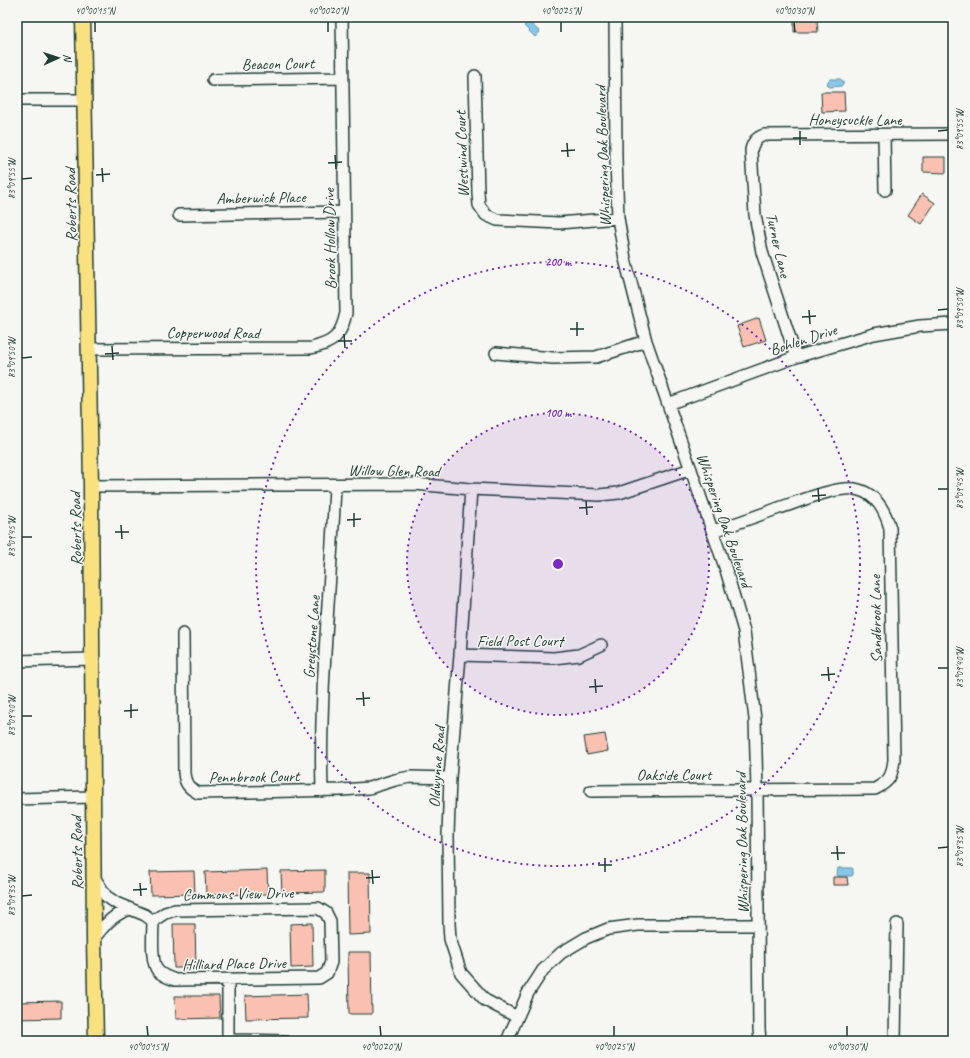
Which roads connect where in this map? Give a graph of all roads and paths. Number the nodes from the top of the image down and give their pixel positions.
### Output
1 (83, 17) edge
2 (342, 17) edge
3 (615, 17) edge
4 (475, 76) dead end
5 (343, 78) junction
6 (213, 80) dead end
7 (17, 100) edge
8 (85, 100) junction
9 (953, 134) edge
10 (884, 135) junction
11 (757, 138) joint
12 (885, 190) dead end
13 (344, 212) junction
14 (179, 214) dead end
15 (618, 218) junction
16 (953, 324) edge
17 (335, 338) joint
18 (646, 341) junction
19 (89, 349) junction
20 (496, 353) dead end
21 (796, 357) junction
22 (668, 404) junction
23 (691, 469) junction
24 (335, 485) junction
25 (91, 486) junction
26 (471, 489) junction
27 (713, 531) junction
28 (183, 634) dead end
29 (601, 645) dead end
30 (460, 655) junction
31 (93, 659) junction
32 (17, 661) edge
33 (450, 778) junction
34 (757, 790) junction
35 (322, 791) junction
36 (591, 791) dead end
37 (93, 797) junction
38 (17, 799) edge
39 (94, 877) junction
40 (131, 909) junction
41 (326, 913) joint
42 (153, 921) junction
43 (897, 924) dead end
44 (758, 925) junction
45 (94, 938) junction
46 (228, 980) junction
47 (517, 1017) junction
48 (228, 1040) edge
49 (96, 1041) edge
50 (285, 1041) edge
51 (507, 1041) edge
52 (760, 1041) edge
53 (895, 1041) edge

1 - 8 main road, Roberts Road
2 - 5 street, Brook Hollow Drive
3 - 15 street, Whispering Oak Boulevard
4 - 15 street, Westwind Court
5 - 6 street, Beacon Court
5 - 13 street, Brook Hollow Drive
7 - 8 street
8 - 19 main road, Roberts Road
9 - 10 street, Honeysuckle Lane
10 - 11 street, Honeysuckle Lane
10 - 12 street
11 - 21 street, Turner Lane
13 - 14 street, Amberwick Place
13 - 17 street, Brook Hollow Drive
15 - 18 street, Whispering Oak Boulevard
16 - 21 street, Bohlen Drive
17 - 19 street, Copperwood Road
18 - 20 street
18 - 22 street, Whispering Oak Boulevard
19 - 25 main road, Roberts Road
21 - 22 street, Bohlen Drive
22 - 23 street, Whispering Oak Boulevard
23 - 26 street, Willow Glen Road
23 - 27 street, Whispering Oak Boulevard
24 - 25 street, Willow Glen Road
24 - 26 street, Willow Glen Road
24 - 35 street, Greystone Lane
25 - 31 main road, Roberts Road
26 - 30 street, Oldwynne Road
27 - 34 street, Whispering Oak Boulevard
27 - 34 street, Sandbrook Lane
28 - 35 street, Pennbrook Court
29 - 30 street, Field Post Court
30 - 33 street, Oldwynne Road
31 - 32 street
31 - 37 main road, Roberts Road
33 - 35 street, Pennbrook Court
33 - 47 street, Oldwynne Road
34 - 36 street, Oakside Court
34 - 44 street, Whispering Oak Boulevard
37 - 38 street
37 - 39 main road, Roberts Road
39 - 40 street
39 - 45 main road, Roberts Road
40 - 42 street
40 - 45 street
41 - 42 street, Commons View Drive
41 - 46 street, Hilliard Place Drive
42 - 46 street, Hilliard Place Drive
43 - 53 street
44 - 47 street
44 - 52 street, Whispering Oak Boulevard
45 - 49 main road, Roberts Road
46 - 48 street
47 - 51 street
48 - 50 street

